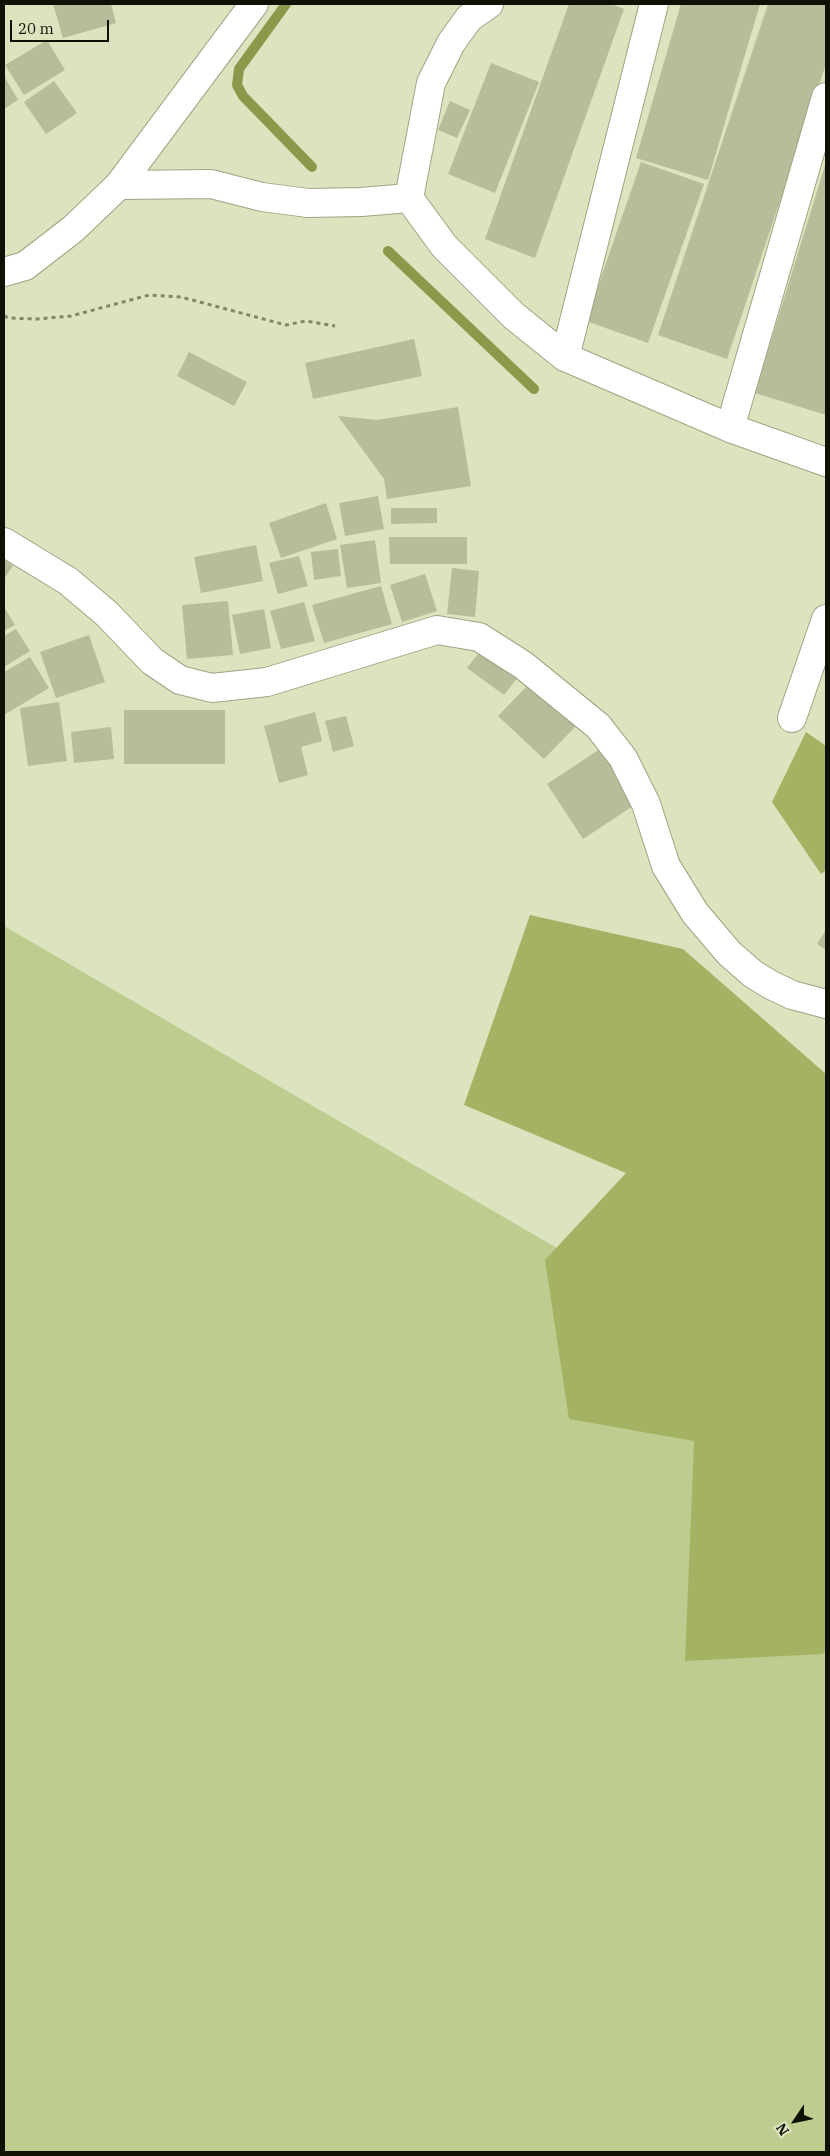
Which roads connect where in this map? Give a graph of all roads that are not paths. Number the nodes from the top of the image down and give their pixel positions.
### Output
1 (254, 4) edge
2 (489, 4) edge
3 (654, 4) edge
4 (826, 96) edge
5 (119, 185) junction
6 (409, 198) junction
7 (4, 272) edge
8 (564, 358) junction
9 (730, 428) junction
10 (826, 462) edge
11 (4, 542) edge
12 (826, 619) edge
13 (792, 718) dead end
14 (826, 1004) edge

1 - 5 street
2 - 6 street
3 - 8 street
4 - 9 street
5 - 6 street
5 - 7 street
6 - 8 street
8 - 9 street
9 - 10 street
11 - 14 street
12 - 13 street

